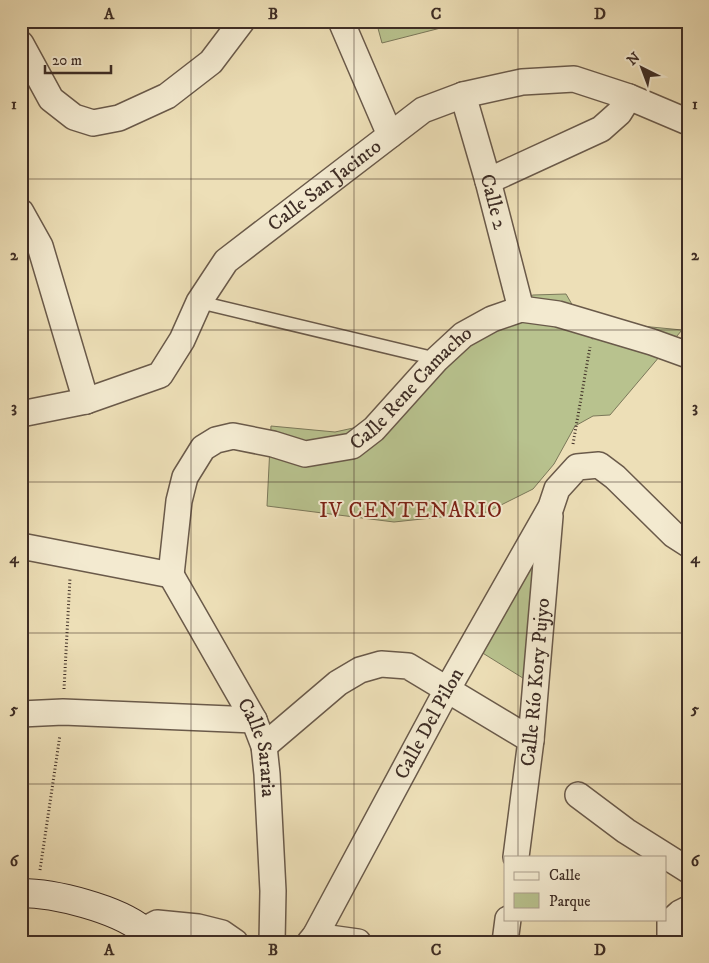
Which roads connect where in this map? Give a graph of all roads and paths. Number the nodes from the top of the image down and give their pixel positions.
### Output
1 (242, 21) edge
2 (341, 21) edge
3 (21, 44) edge
4 (463, 95) junction
5 (629, 97) junction
6 (688, 122) edge
7 (390, 134) junction
8 (488, 181) junction
9 (21, 212) edge
10 (199, 302) junction
11 (521, 309) junction
12 (592, 339) dead end
13 (688, 355) edge
14 (437, 359) junction
15 (86, 401) junction
16 (21, 414) edge
17 (577, 467) junction
18 (551, 507) junction
19 (688, 544) edge
20 (21, 546) edge
21 (171, 575) junction
22 (447, 690) junction
23 (21, 714) edge
24 (254, 720) junction
25 (531, 740) junction
26 (264, 746) junction
27 (578, 795) dead end
28 (626, 831) junction
29 (516, 856) edge
30 (638, 856) edge
31 (666, 856) edge
32 (666, 856) edge
33 (688, 870) edge
34 (21, 893) edge
35 (508, 920) edge
36 (149, 936) edge
37 (312, 939) edge
38 (235, 942) edge
39 (272, 942) edge
40 (358, 942) edge
41 (505, 942) edge

1 - 3 street
2 - 7 street
4 - 5 street, Calle San Jacinto
4 - 7 street, Calle San Jacinto
4 - 8 street, Calle 2
5 - 6 street, Calle San Jacinto
5 - 8 street
7 - 10 street, Calle San Jacinto
8 - 11 street, Calle 2
9 - 15 street
10 - 14 lane
10 - 15 street, Calle San Jacinto
11 - 13 street, Calle Rene Camacho
11 - 14 street, Calle Rene Camacho
12 - 17 path
14 - 21 street, Calle Rene Camacho
15 - 16 street, Calle San Jacinto
17 - 18 street
17 - 19 street
18 - 22 street, Calle Del Pilon
18 - 25 street, Calle Río Kory Pujyo
20 - 21 street
21 - 24 street, Calle Sararia
22 - 25 street
22 - 26 street
22 - 37 street, Calle Del Pilon
23 - 24 street
24 - 26 street, Calle Sararia
25 - 29 street, Calle Río Kory Pujyo
26 - 39 street, Calle Sararia
27 - 28 street
28 - 30 street
28 - 32 street
31 - 33 street
34 - 36 main road
35 - 41 street
36 - 38 street
37 - 40 street

